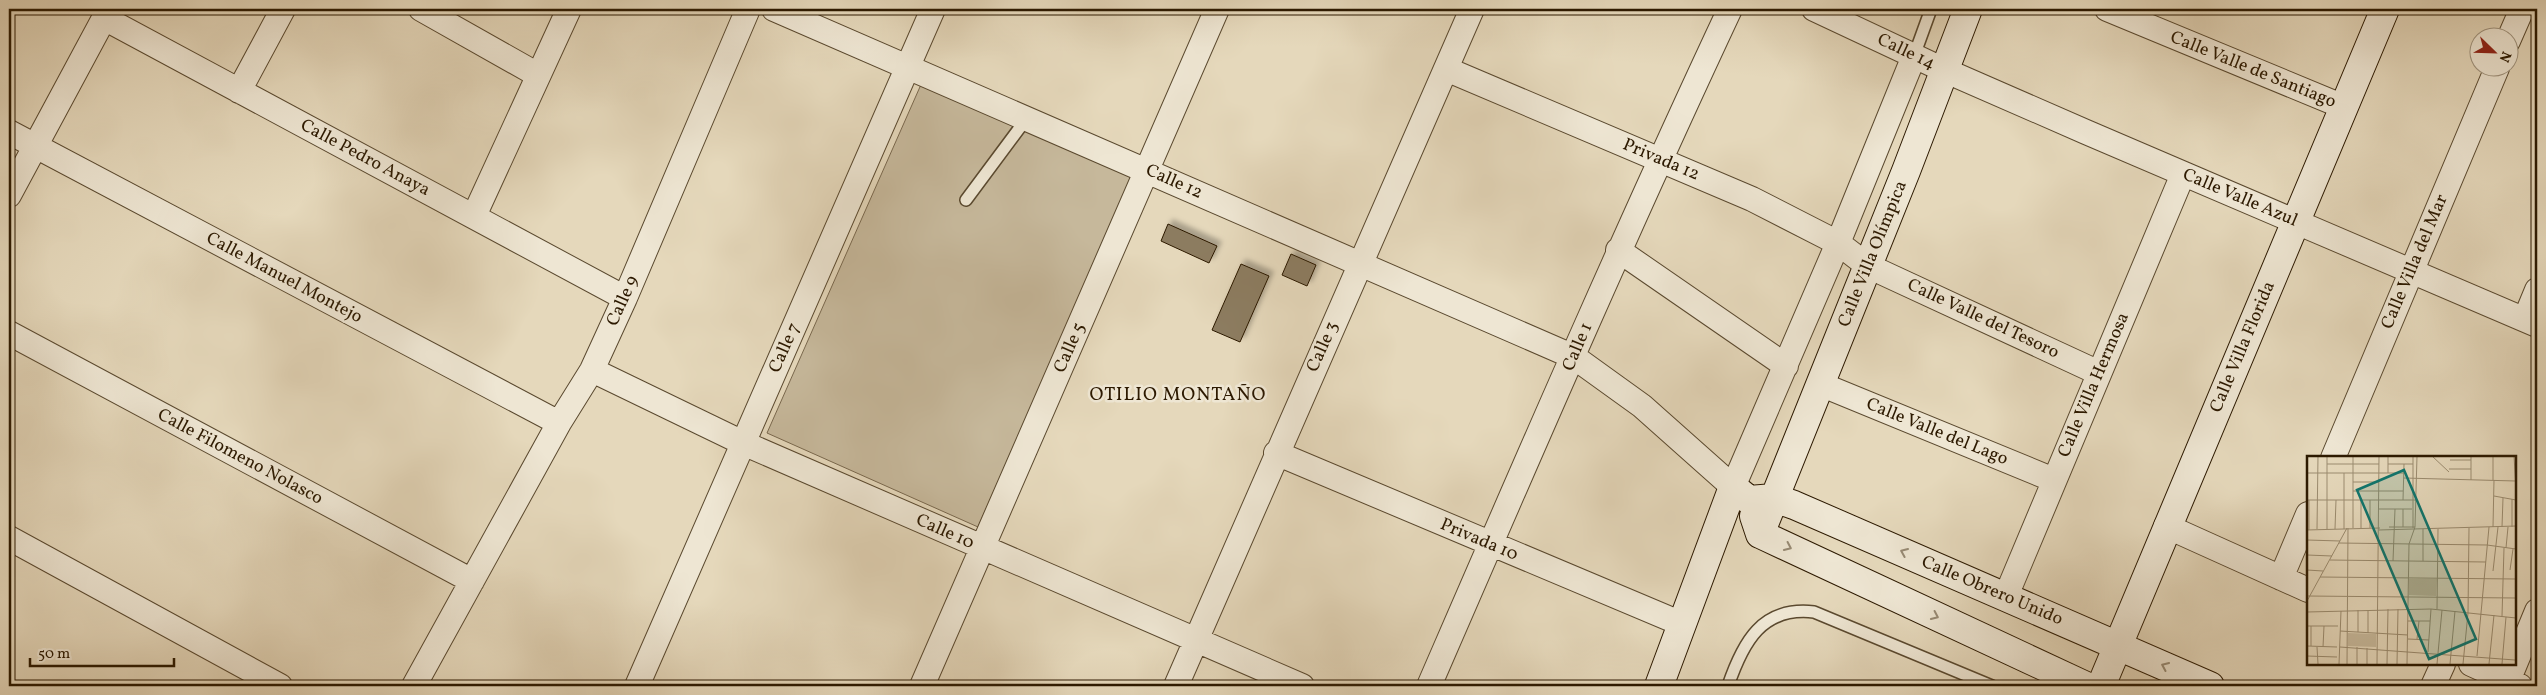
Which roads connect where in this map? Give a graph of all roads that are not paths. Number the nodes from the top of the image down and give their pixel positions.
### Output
1 (284, 9) edge
2 (421, 9) edge
3 (569, 9) edge
4 (748, 9) edge
5 (774, 9) edge
6 (933, 9) edge
7 (1217, 9) edge
8 (1472, 9) edge
9 (1730, 9) edge
10 (1814, 9) edge
11 (1931, 9) edge
12 (1968, 9) edge
13 (2107, 9) edge
14 (2386, 9) edge
15 (2522, 9) edge
16 (106, 14) edge
17 (2514, 28) edge
18 (1914, 56) junction
19 (908, 66) junction
20 (1446, 69) junction
21 (1944, 70) junction
22 (538, 75) junction
23 (2493, 78) edge
24 (239, 91) junction
25 (2344, 107) junction
26 (1027, 118) junction
27 (9, 132) edge
28 (35, 146) junction
29 (1660, 159) junction
30 (1147, 170) junction
31 (2183, 174) junction
32 (9, 195) edge
33 (966, 200) dead end
34 (474, 216) junction
35 (2296, 222) junction
36 (1838, 243) junction
37 (1618, 250) junction
38 (1360, 264) junction
39 (1868, 266) junction
40 (2412, 270) junction
41 (2537, 290) edge
42 (625, 298) junction
43 (2531, 322) edge
44 (9, 333) edge
45 (1574, 358) junction
46 (1786, 366) junction
47 (592, 370) junction
48 (2099, 373) junction
49 (1820, 384) junction
50 (559, 423) junction
51 (743, 443) junction
52 (1276, 453) junction
53 (2334, 456) edge
54 (2054, 480) junction
55 (1752, 495) junction
56 (2307, 516) edge
57 (2166, 526) junction
58 (9, 538) edge
59 (1490, 545) junction
60 (982, 548) junction
61 (2281, 578) junction
62 (472, 581) junction
63 (2307, 590) edge
64 (2006, 596) junction
65 (2537, 611) edge
66 (1682, 624) junction
67 (1196, 640) junction
68 (2118, 645) junction
69 (2443, 665) edge
70 (2473, 665) edge
71 (2514, 683) edge
72 (280, 686) edge
73 (414, 686) edge
74 (636, 686) edge
75 (922, 686) edge
76 (1176, 686) edge
77 (1302, 686) edge
78 (1429, 686) edge
79 (1659, 686) edge
80 (1728, 686) edge
81 (1992, 686) edge
82 (2086, 686) edge
83 (2100, 686) edge
84 (2210, 686) edge
85 (2433, 686) edge

1 - 24 street
2 - 22 street
3 - 22 street
4 - 42 street, Calle 9
5 - 19 street, Calle 12
6 - 19 street, Calle 7
7 - 30 street, Calle 5
8 - 20 street, Calle 3
9 - 29 street, Calle 1
10 - 18 street, Calle 14
11 - 18 lane
12 - 21 street, Calle Villa Olímpica
13 - 25 street, Calle Valle de Santiago
14 - 25 street, Calle Villa Florida
15 - 17 street
16 - 24 street, Calle Pedro Anaya
16 - 28 street
18 - 21 street, Calle 14
18 - 36 street
19 - 26 street, Calle 12
19 - 51 street, Calle 7
20 - 29 street, Privada 12
20 - 38 street, Calle 3
21 - 31 street, Calle Valle Azul
21 - 39 street, Calle Villa Olímpica
22 - 34 street
23 - 40 street, Calle Villa del Mar
24 - 34 street, Calle Pedro Anaya
25 - 35 street, Calle Villa Florida
26 - 30 street, Calle 12
26 - 33 lane
27 - 28 street, Calle Manuel Montejo
28 - 32 street
28 - 50 street, Calle Manuel Montejo
29 - 36 street, Privada 12
29 - 37 street, Calle 1
30 - 38 street, Calle 12
30 - 60 street, Calle 5
31 - 35 street, Calle Valle Azul
31 - 48 street, Calle Villa Hermosa
34 - 42 street, Calle Pedro Anaya
35 - 40 street, Calle Valle Azul
35 - 57 street, Calle Villa Florida
36 - 39 street, Privada 12
36 - 46 street
37 - 45 street, Calle 1
37 - 46 street
38 - 45 street, Calle 12
38 - 52 street, Calle 3
39 - 48 street, Calle Valle del Tesoro
39 - 49 street, Calle Villa Olímpica
40 - 43 street, Calle Valle Azul
40 - 53 street, Calle Villa del Mar
41 - 43 street
42 - 47 street, Calle 9
44 - 62 street, Calle Filomeno Nolasco
45 - 55 street, Calle Obrero Unido
45 - 59 street, Calle 1
46 - 55 street
47 - 50 street, Calle 9
47 - 51 street, Calle 10
48 - 54 street, Calle Villa Hermosa
49 - 54 street, Calle Valle del Lago
49 - 55 street, Calle Villa Olímpica
50 - 62 street, Calle 9
51 - 60 street, Calle 10
51 - 74 street, Calle 7
52 - 59 street, Privada 10
52 - 67 street, Calle 3
54 - 64 street, Calle Villa Hermosa
64 -> 55 street, Calle Obrero Unido
55 - 66 street, Calle Villa Olímpica
55 -> 82 street
56 - 61 street
57 - 61 street
57 - 68 street, Calle Villa Florida
58 - 72 street
59 - 66 street, Privada 10
59 - 78 street, Calle 1
60 - 67 street, Calle 10
60 - 75 street, Calle 5
61 - 63 street
62 - 73 street, Calle 9
64 - 68 street, Calle Obrero Unido
65 - 71 street
66 - 79 street, Calle Villa Olímpica
67 - 76 street, Calle 3
67 - 77 street, Calle 10
68 - 83 street, Calle Villa Florida
84 -> 68 street, Calle Obrero Unido
69 - 85 street
70 - 71 street
80 - 81 lane

